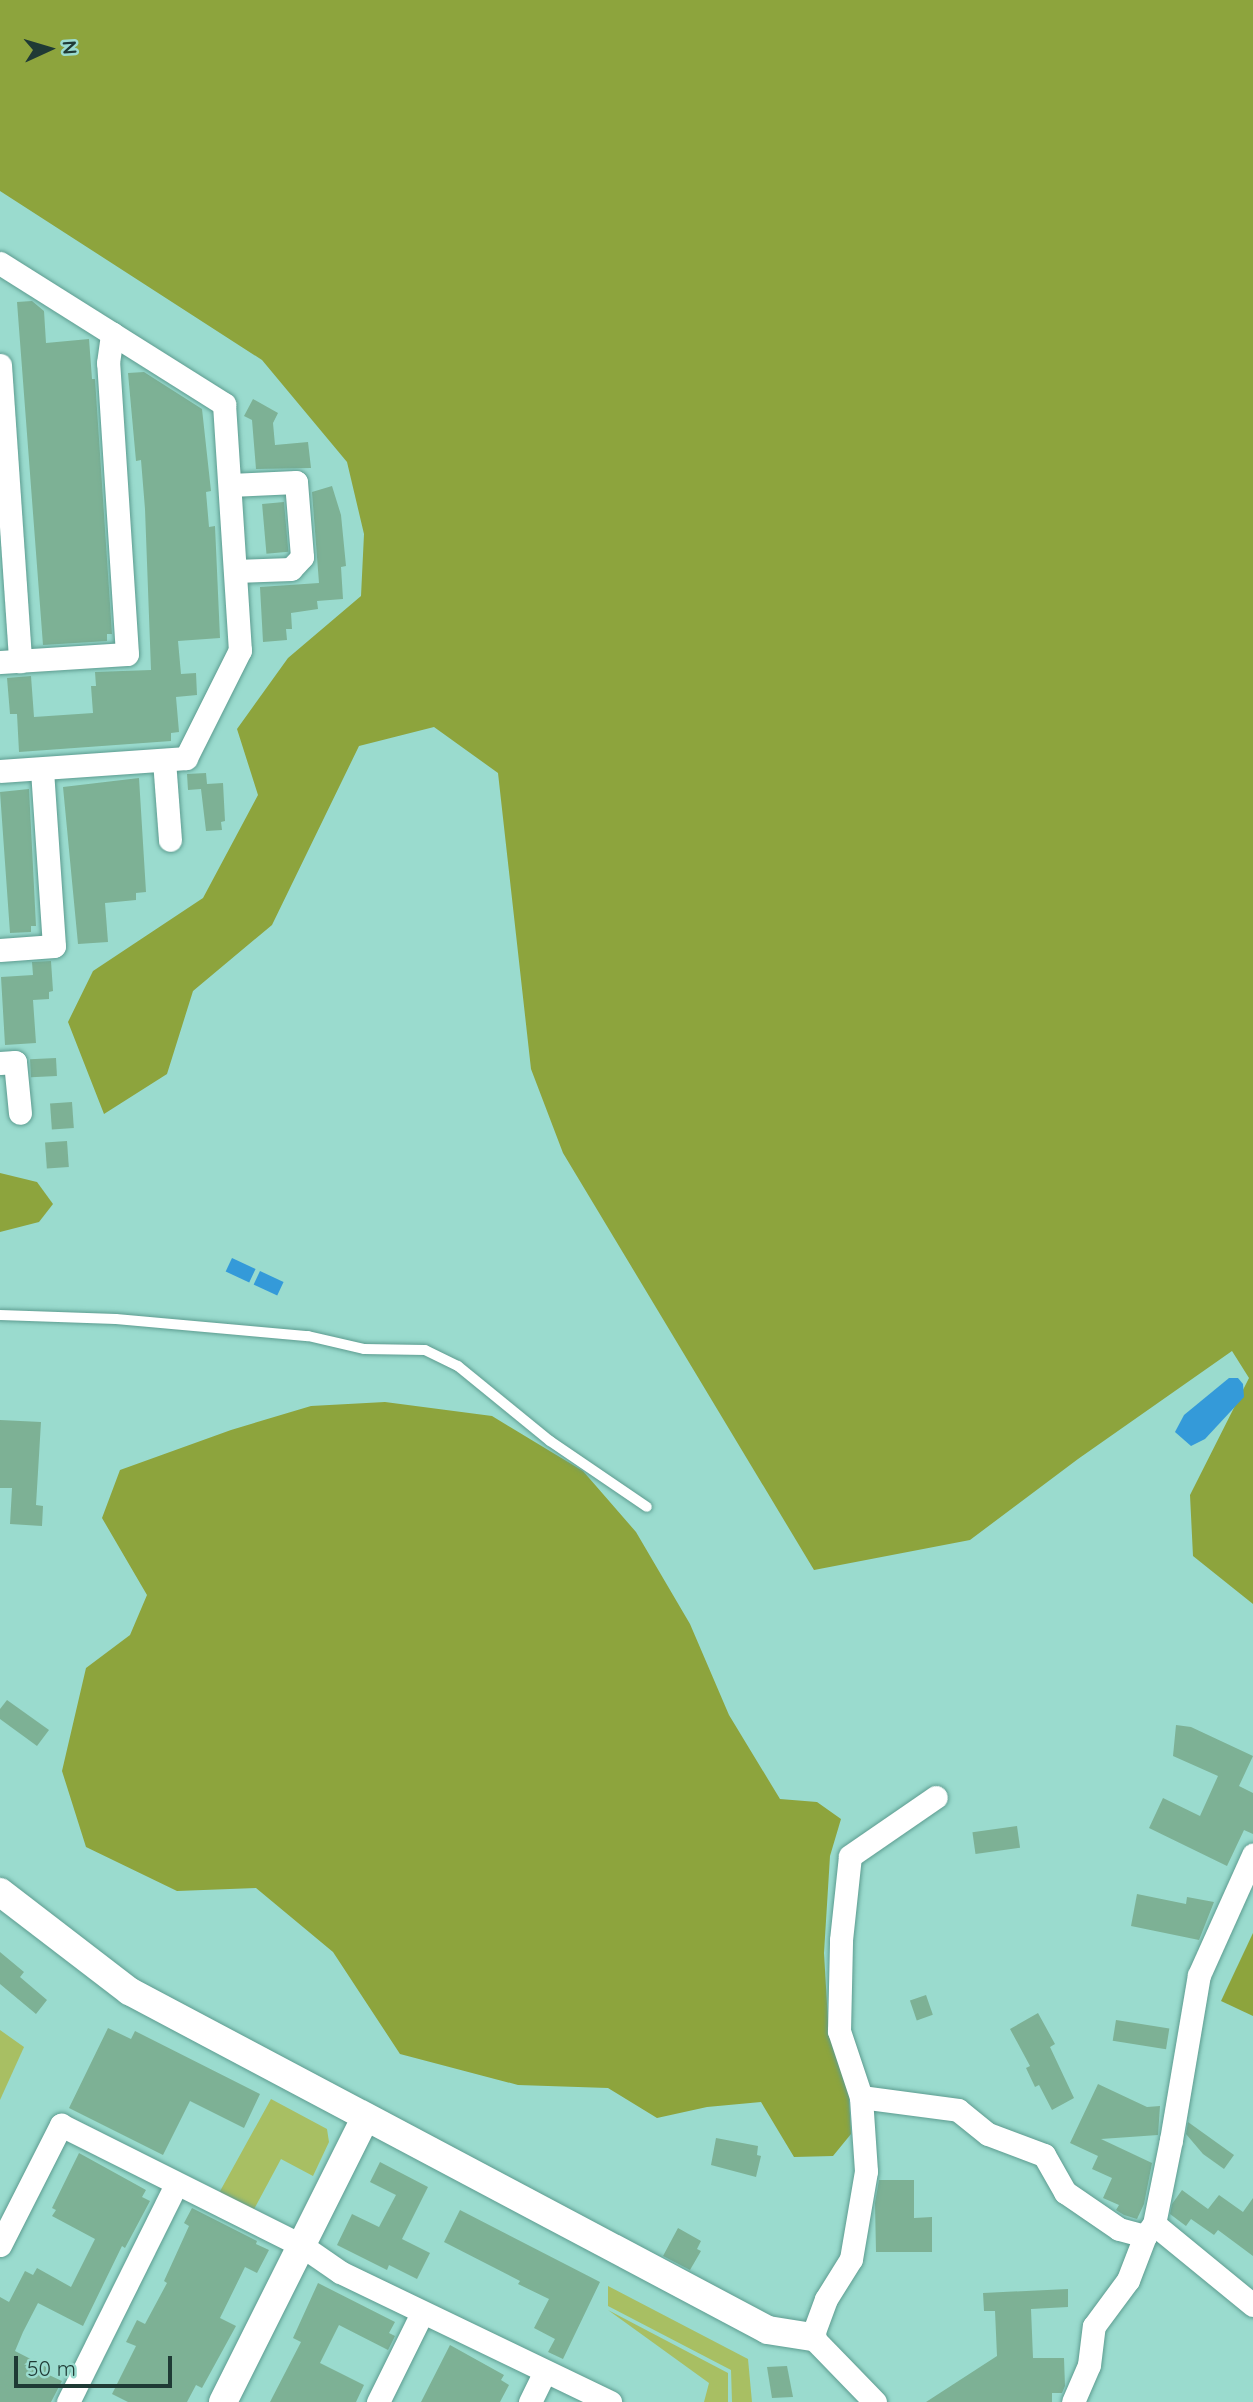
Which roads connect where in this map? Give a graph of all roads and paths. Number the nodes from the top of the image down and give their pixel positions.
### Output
1 (0, 263) edge
2 (112, 333) junction
3 (0, 365) edge
4 (230, 485) junction
5 (236, 571) junction
6 (10, 662) edge
7 (164, 760) junction
8 (42, 769) junction
9 (0, 771) edge
10 (170, 840) dead end
11 (0, 950) edge
12 (0, 1063) edge
13 (20, 1113) dead end
14 (0, 1315) edge
15 (647, 1507) dead end
16 (936, 1797) dead end
17 (1253, 1855) edge
18 (0, 1892) edge
19 (861, 2097) junction
20 (365, 2119) junction
21 (176, 2184) junction
22 (1149, 2230) junction
23 (0, 2245) edge
24 (301, 2245) junction
25 (1253, 2305) edge
26 (422, 2313) junction
27 (812, 2337) junction
28 (545, 2371) junction
29 (68, 2402) edge
30 (223, 2402) edge
31 (378, 2402) edge
32 (530, 2402) edge
33 (610, 2402) edge
34 (875, 2402) edge
35 (1073, 2402) edge

1 - 2 street
2 - 4 street
2 - 6 street
3 - 6 street
4 - 5 street
4 - 5 street
5 - 7 street
7 - 8 street
7 - 10 street
8 - 9 street
8 - 11 street
12 - 13 street
14 - 15 lane
16 - 19 street
17 - 22 street
18 - 20 street
19 - 22 street
19 - 27 street
20 - 24 street
20 - 27 street
21 - 23 street
21 - 24 street
21 - 29 street
22 - 25 street
22 - 35 street
24 - 26 street
24 - 30 street
26 - 28 street
26 - 31 street
27 - 34 street
28 - 32 street
28 - 33 street

